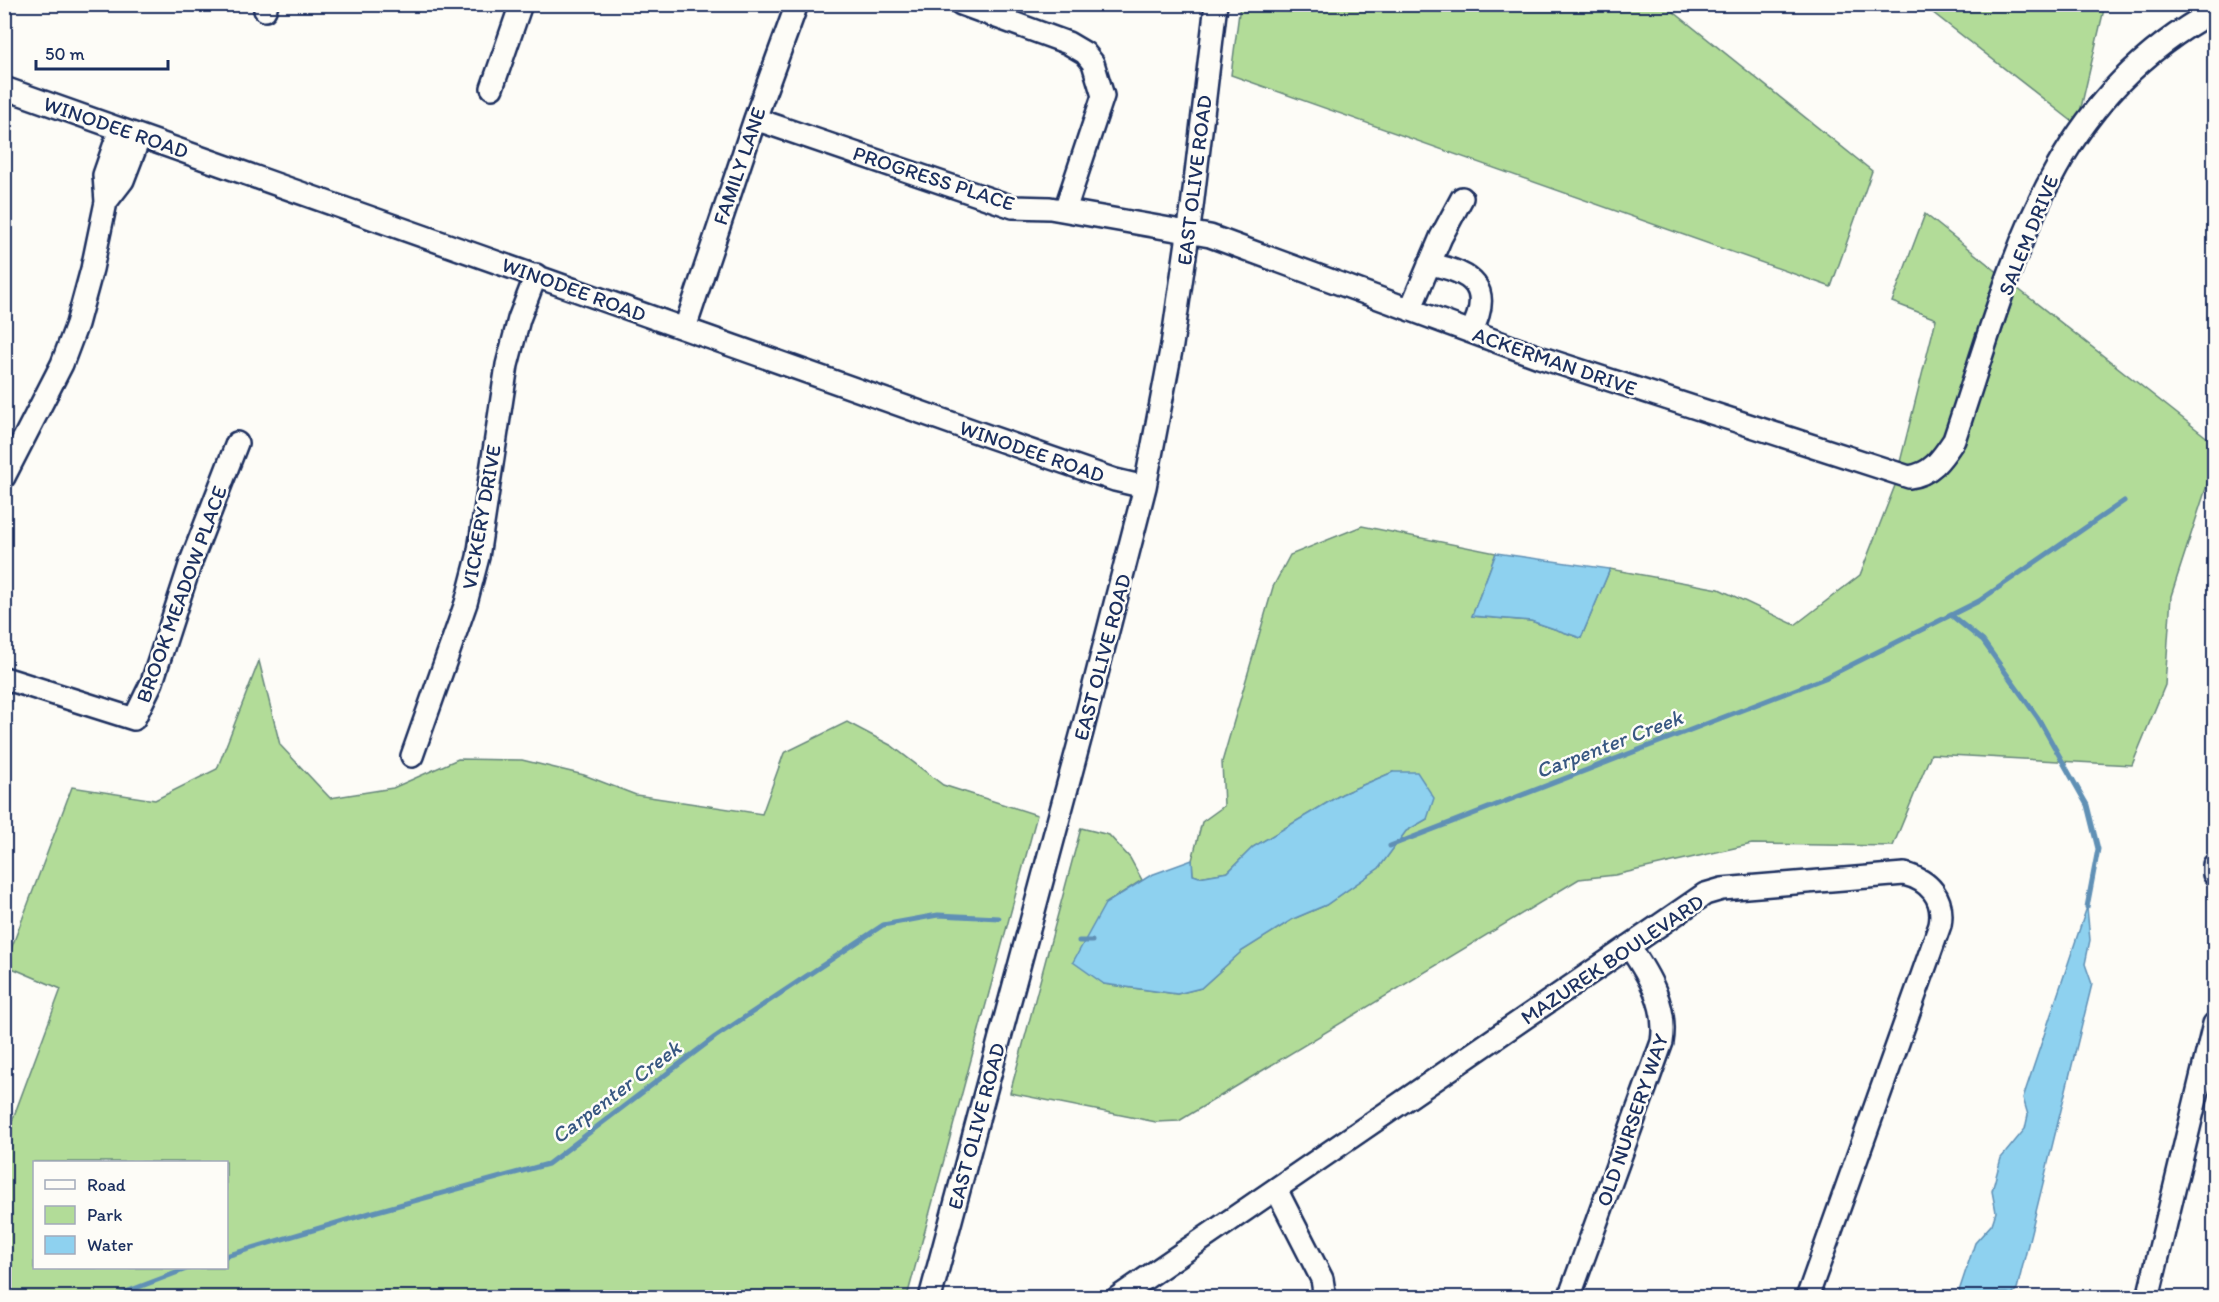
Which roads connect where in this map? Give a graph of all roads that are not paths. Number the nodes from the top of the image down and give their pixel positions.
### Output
1 (521, 4) edge
2 (797, 4) edge
3 (961, 4) edge
4 (1216, 4) edge
5 (2214, 11) edge
6 (4, 88) edge
7 (492, 88) dead end
8 (754, 119) junction
9 (120, 129) junction
10 (140, 136) junction
11 (1462, 198) dead end
12 (106, 202) junction
13 (1065, 210) junction
14 (1189, 232) junction
15 (1429, 264) junction
16 (536, 275) junction
17 (1410, 310) junction
18 (685, 328) junction
19 (1471, 332) junction
20 (237, 443) dead end
21 (1925, 474) joint
22 (4, 477) edge
23 (1144, 487) junction
24 (4, 678) edge
25 (412, 756) dead end
26 (2214, 865) edge
27 (2214, 874) edge
28 (1629, 945) junction
29 (2214, 1024) edge
30 (1276, 1189) junction
31 (930, 1298) edge
32 (1117, 1298) edge
33 (1325, 1298) edge
34 (1569, 1298) edge
35 (1807, 1298) edge
36 (2148, 1298) edge

1 - 7 street
2 - 8 street, FAMILY LANE
3 - 13 street
4 - 14 street, EAST OLIVE ROAD
5 - 21 street, SALEM DRIVE
6 - 9 street, WINODEE ROAD
8 - 13 street, PROGRESS PLACE
8 - 18 street, FAMILY LANE
9 - 10 street, WINODEE ROAD
9 - 12 street
10 - 12 street
10 - 16 street, WINODEE ROAD
11 - 15 street
12 - 22 street
13 - 14 street, PROGRESS PLACE
14 - 17 street, ACKERMAN DRIVE
14 - 23 street, EAST OLIVE ROAD
15 - 17 street
15 - 19 street
16 - 18 street, WINODEE ROAD
16 - 25 street, VICKERY DRIVE
17 - 19 street, ACKERMAN DRIVE
18 - 23 street, WINODEE ROAD
19 - 21 street, ACKERMAN DRIVE
20 - 24 street, BROOK MEADOW PLACE
23 - 31 street, EAST OLIVE ROAD
26 - 27 street
28 - 30 street, MAZUREK BOULEVARD
28 - 34 street, OLD NURSERY WAY
28 - 35 street, MAZUREK BOULEVARD
29 - 36 street
30 - 32 street, MAZUREK BOULEVARD
30 - 33 street

